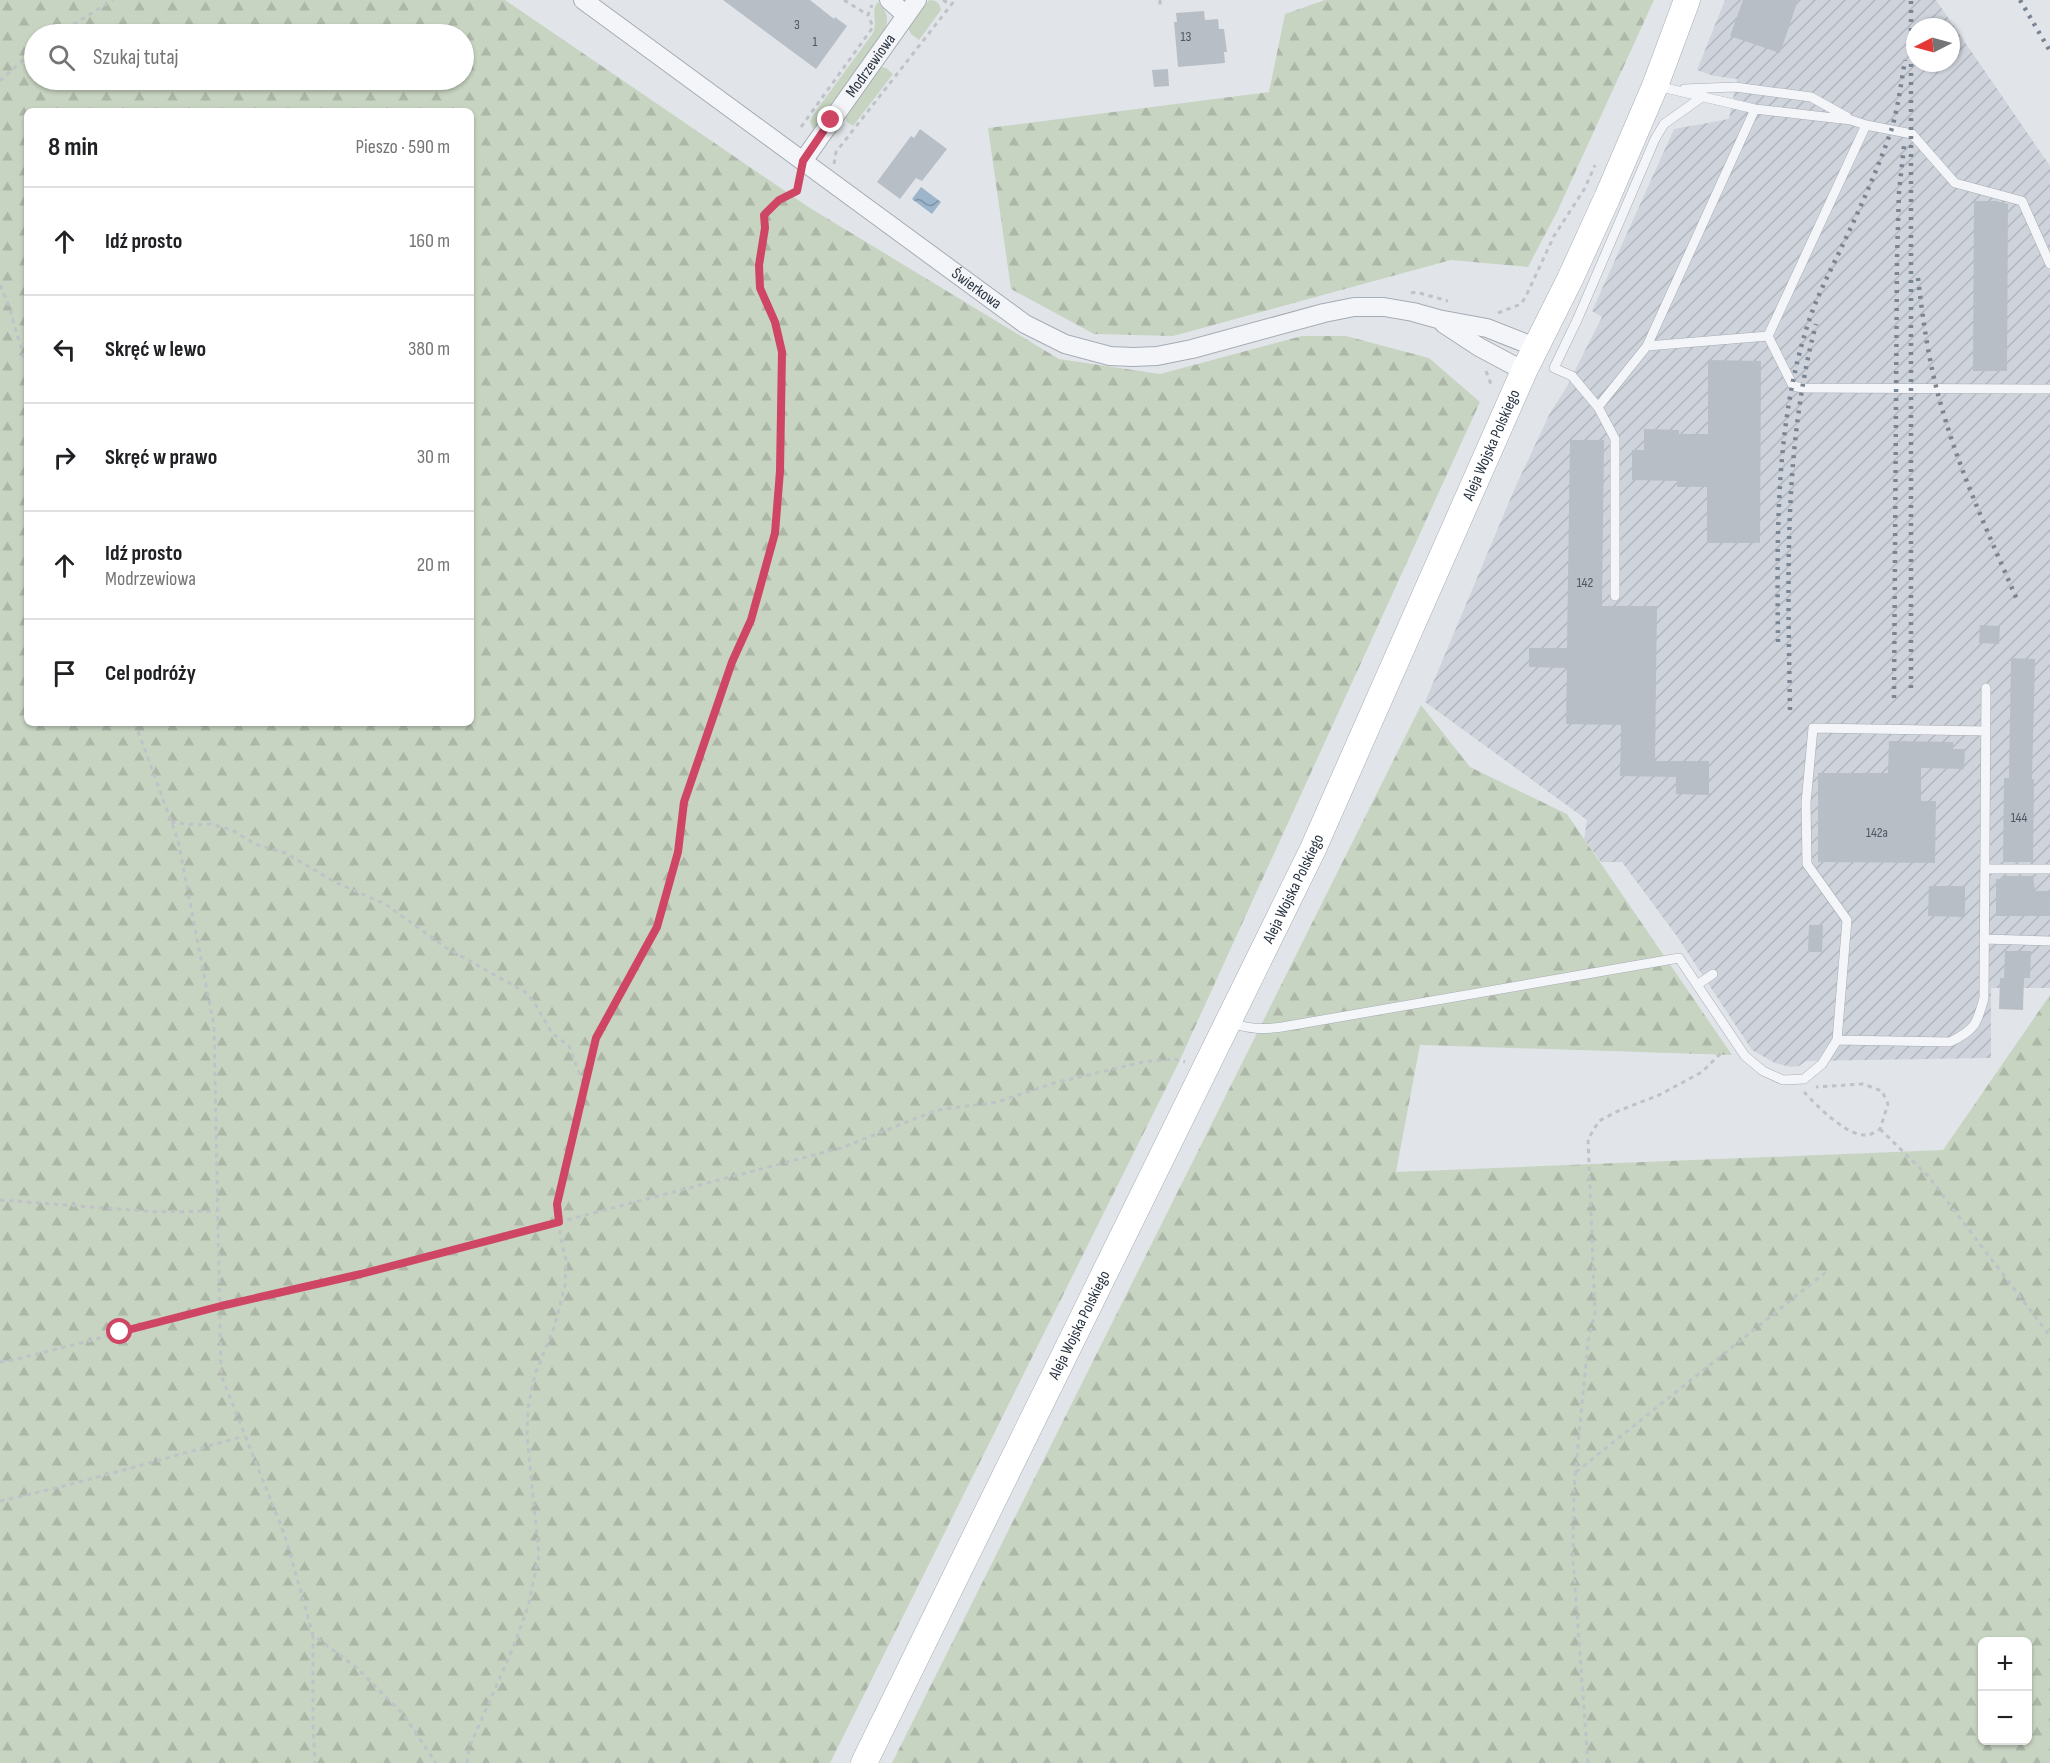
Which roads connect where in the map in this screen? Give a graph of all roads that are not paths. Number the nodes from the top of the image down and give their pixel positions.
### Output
1 (583, 0) edge
2 (889, 0) edge
3 (917, 0) edge
4 (1687, 0) edge
5 (906, 15) junction
6 (1665, 87) junction
7 (1702, 97) junction
8 (1755, 109) junction
9 (1851, 120) junction
10 (1866, 125) junction
11 (803, 161) junction
12 (2050, 264) edge
13 (1438, 319) junction
14 (1768, 336) junction
15 (1647, 346) junction
16 (1535, 347) junction
17 (1524, 371) junction
18 (2050, 388) edge
19 (1598, 407) junction
20 (1615, 596) dead end
21 (1986, 688) dead end
22 (1986, 731) junction
23 (1985, 868) junction
24 (2050, 870) edge
25 (1984, 939) junction
26 (2050, 941) edge
27 (1713, 974) dead end
28 (1697, 985) junction
29 (1228, 1022) junction
30 (1837, 1040) junction
31 (864, 1763) edge

1 - 11 street, Świerkowa
2 - 5 street
3 - 5 street, Modrzewiowa
4 - 6 main road, Aleja Wojska Polskiego
5 - 11 street, Modrzewiowa
6 - 7 lane
6 - 9 lane
6 - 16 main road, Aleja Wojska Polskiego
7 - 8 lane
7 - 19 lane
8 - 9 lane
8 - 15 lane
9 - 10 lane
10 - 12 lane
10 - 14 lane
11 - 13 street, Świerkowa
13 - 16 street, Świerkowa
13 - 17 street
14 - 15 lane
14 - 18 lane
15 - 19 lane
16 - 17 main road, Aleja Wojska Polskiego
17 - 29 main road, Aleja Wojska Polskiego
19 - 20 lane
21 - 22 lane
22 - 23 lane
22 - 30 lane
23 - 24 lane
23 - 25 lane
25 - 26 lane
25 - 30 lane
27 - 28 lane
28 - 29 lane
28 - 30 lane
29 - 31 main road, Aleja Wojska Polskiego

